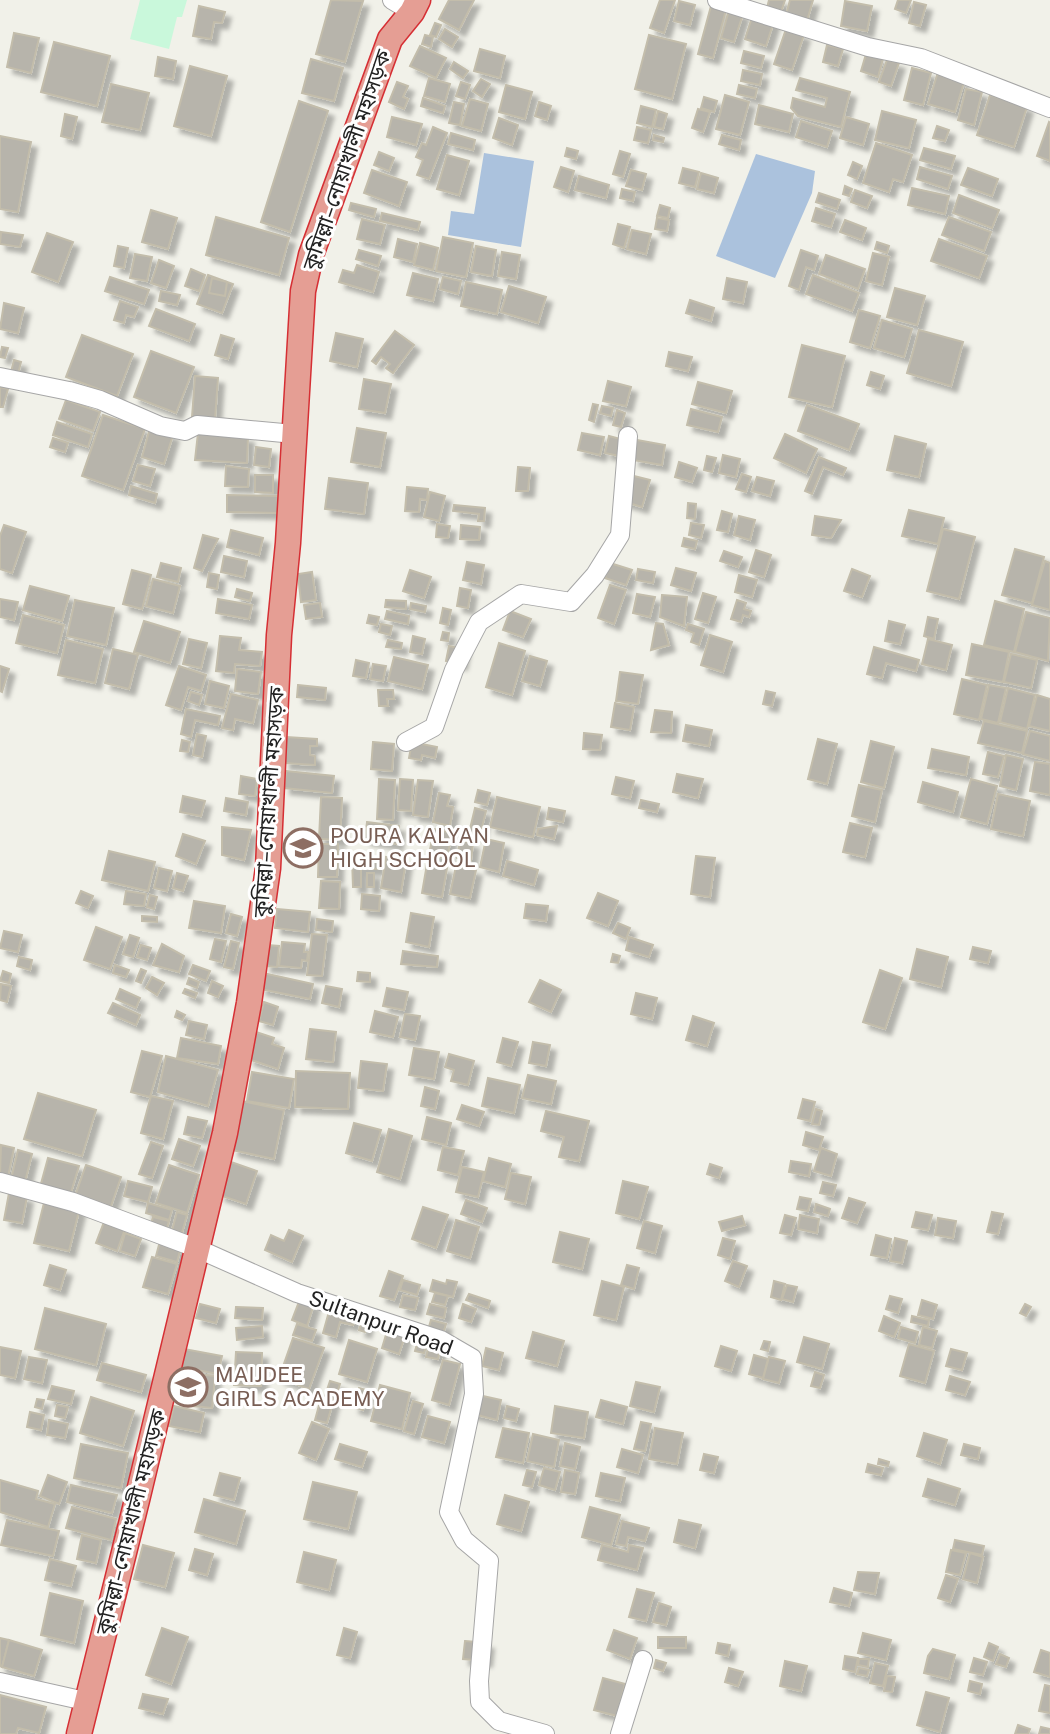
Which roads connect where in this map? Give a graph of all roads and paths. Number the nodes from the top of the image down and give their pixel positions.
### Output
1 (717, 0) edge
2 (407, 4) edge
3 (1050, 108) edge
4 (0, 377) edge
5 (294, 434) junction
6 (628, 436) dead end
7 (406, 742) dead end
8 (0, 1182) edge
9 (196, 1248) junction
10 (643, 1660) dead end
11 (0, 1682) edge
12 (85, 1701) junction
13 (79, 1734) edge
14 (545, 1734) edge
15 (621, 1734) edge

1 - 3 street
2 - 5 highway, কুমিল্লা–নোয়াখালী মহাসড়ক
4 - 5 street
5 - 9 highway, কুমিল্লা–নোয়াখালী মহাসড়ক
6 - 7 street
8 - 9 street
9 - 12 highway, কুমিল্লা–নোয়াখালী মহাসড়ক
9 - 14 street, Sultanpur Road
10 - 15 street
11 - 12 street
12 - 13 highway, কুমিল্লা–নোয়াখালী মহাসড়ক

